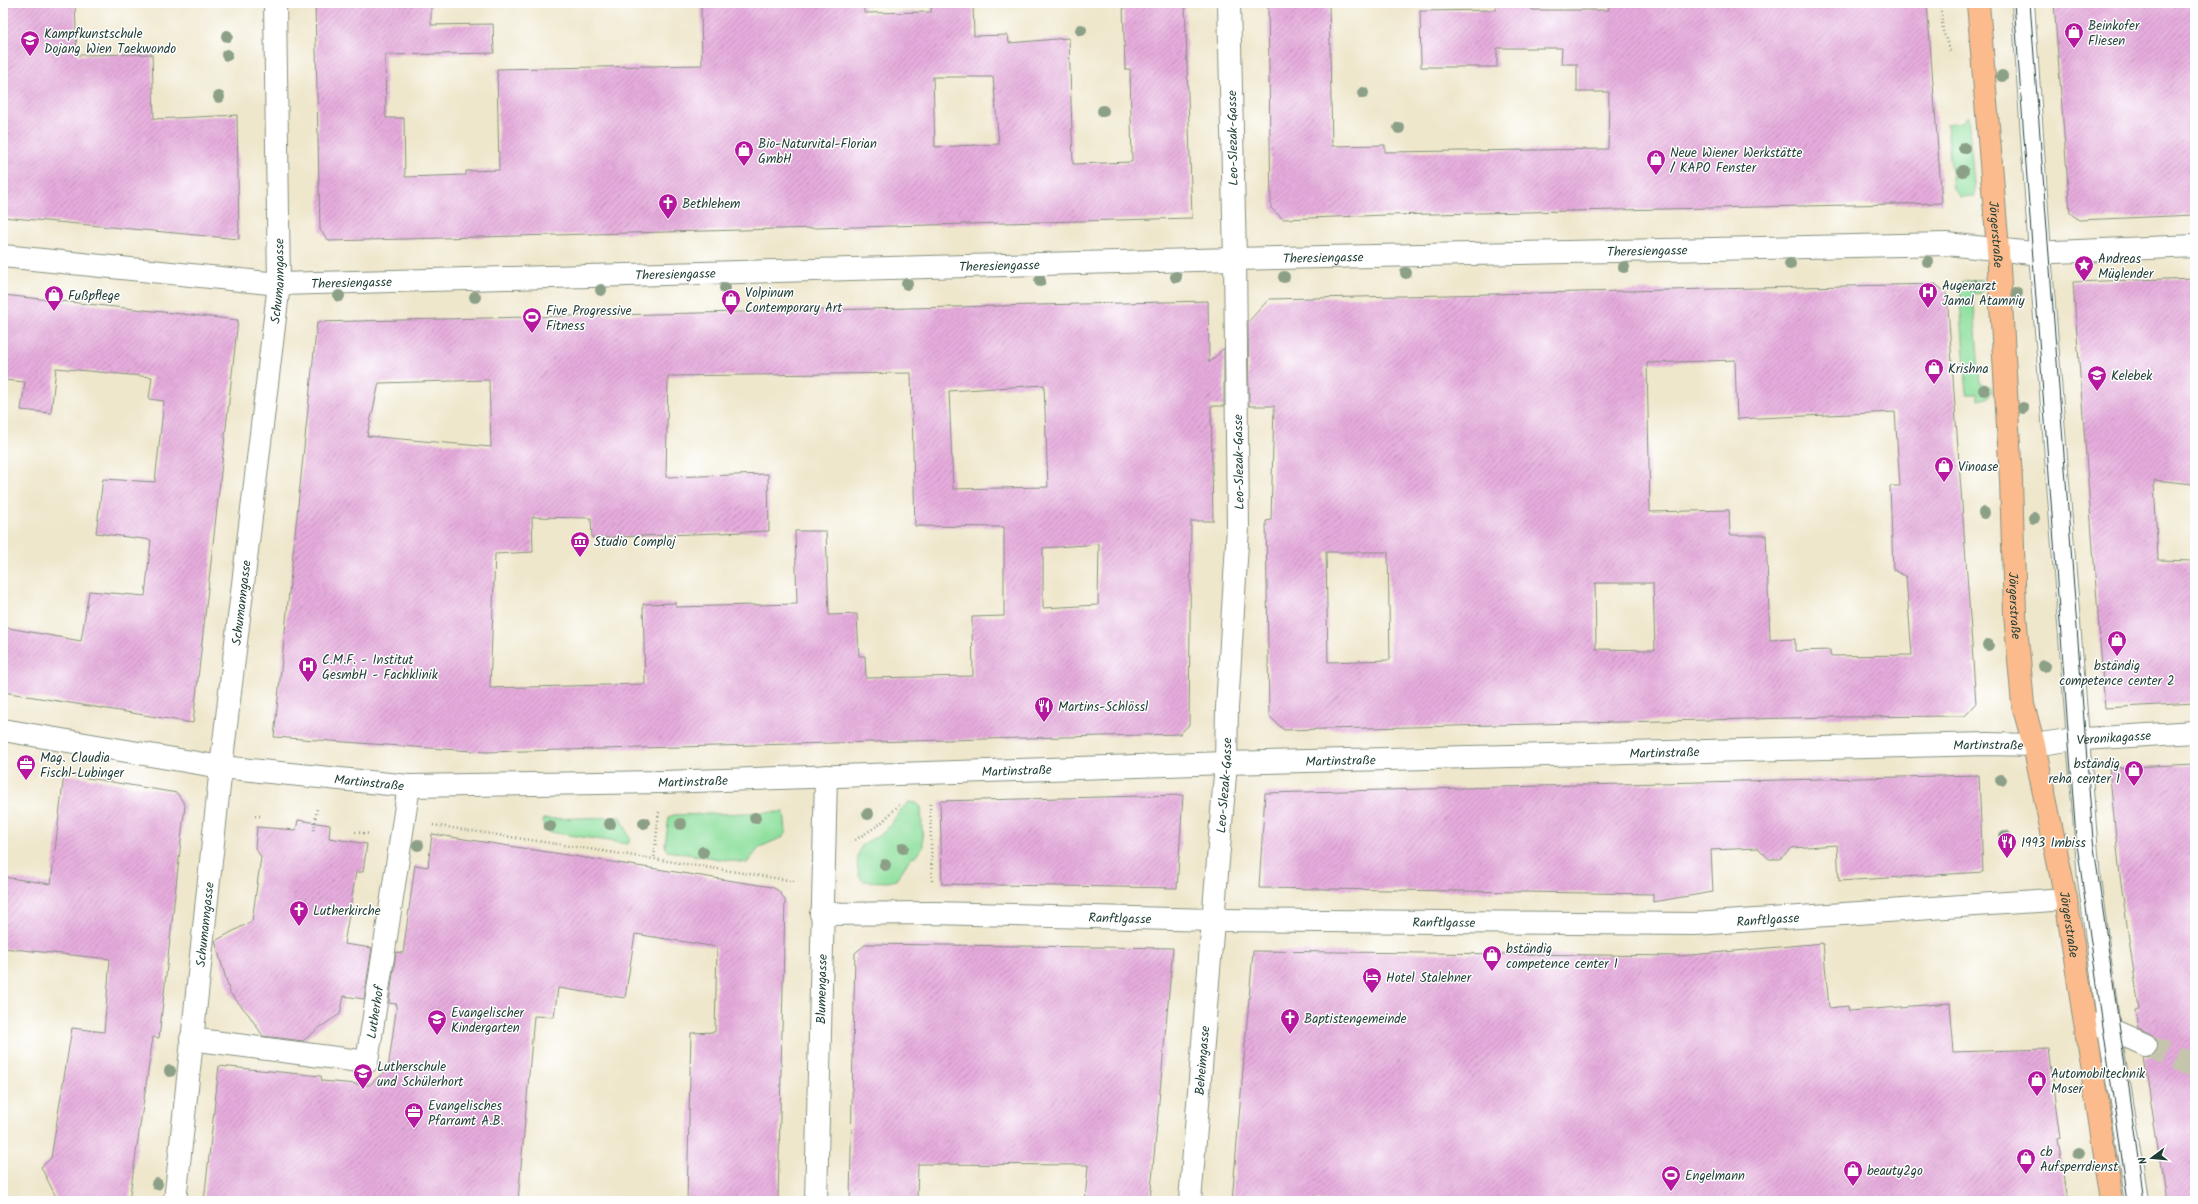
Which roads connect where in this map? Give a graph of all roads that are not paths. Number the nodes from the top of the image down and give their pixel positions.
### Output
1 (275, 3) edge
2 (1229, 3) edge
3 (1978, 3) edge
4 (2023, 3) edge
5 (2195, 246) edge
6 (1998, 250) junction
7 (2040, 253) junction
8 (3, 256) edge
9 (1235, 259) junction
10 (279, 284) junction
11 (3, 730) edge
12 (2195, 732) edge
13 (2077, 740) junction
14 (2034, 745) junction
15 (1226, 763) junction
16 (221, 767) junction
17 (826, 776) junction
18 (409, 786) junction
19 (2066, 899) junction
20 (821, 914) junction
21 (1213, 920) junction
22 (2084, 1018) junction
23 (2109, 1028) junction
24 (191, 1040) junction
25 (2146, 1045) tunnel mouth
26 (175, 1201) edge
27 (816, 1201) edge
28 (1190, 1201) edge
29 (2112, 1201) edge
30 (2137, 1201) edge

1 - 10 street, Schumanngasse
2 - 9 street, Leo-Slezak-Gasse
3 - 6 main road, Jörgerstraße
4 - 7 street
5 - 7 street, Theresiengasse
6 - 7 street, Theresiengasse
6 - 9 street, Theresiengasse
6 - 14 main road, Jörgerstraße
7 - 13 street
8 - 10 street, Theresiengasse
9 - 10 street, Theresiengasse
9 - 15 street, Leo-Slezak-Gasse
10 - 16 street, Schumanngasse
11 - 16 street, Martinstraße
12 - 13 street, Veronikagasse
13 - 14 street, Veronikagasse
13 - 23 street
14 - 15 street, Martinstraße
14 - 19 main road, Jörgerstraße
15 - 17 street, Martinstraße
15 - 21 street, Leo-Slezak-Gasse
16 - 18 street, Martinstraße
16 - 24 street, Schumanngasse
17 - 18 street, Martinstraße
17 - 20 street, Blumengasse
18 - 24 street, Lutherhof
19 - 21 street, Ranftlgasse
19 - 22 main road, Jörgerstraße
20 - 21 street, Ranftlgasse
20 - 27 street, Blumengasse
21 - 28 street, Beheimgasse
22 - 23 street
22 - 29 main road, Jörgerstraße
23 - 25 street
23 - 30 street
24 - 26 street, Schumanngasse

